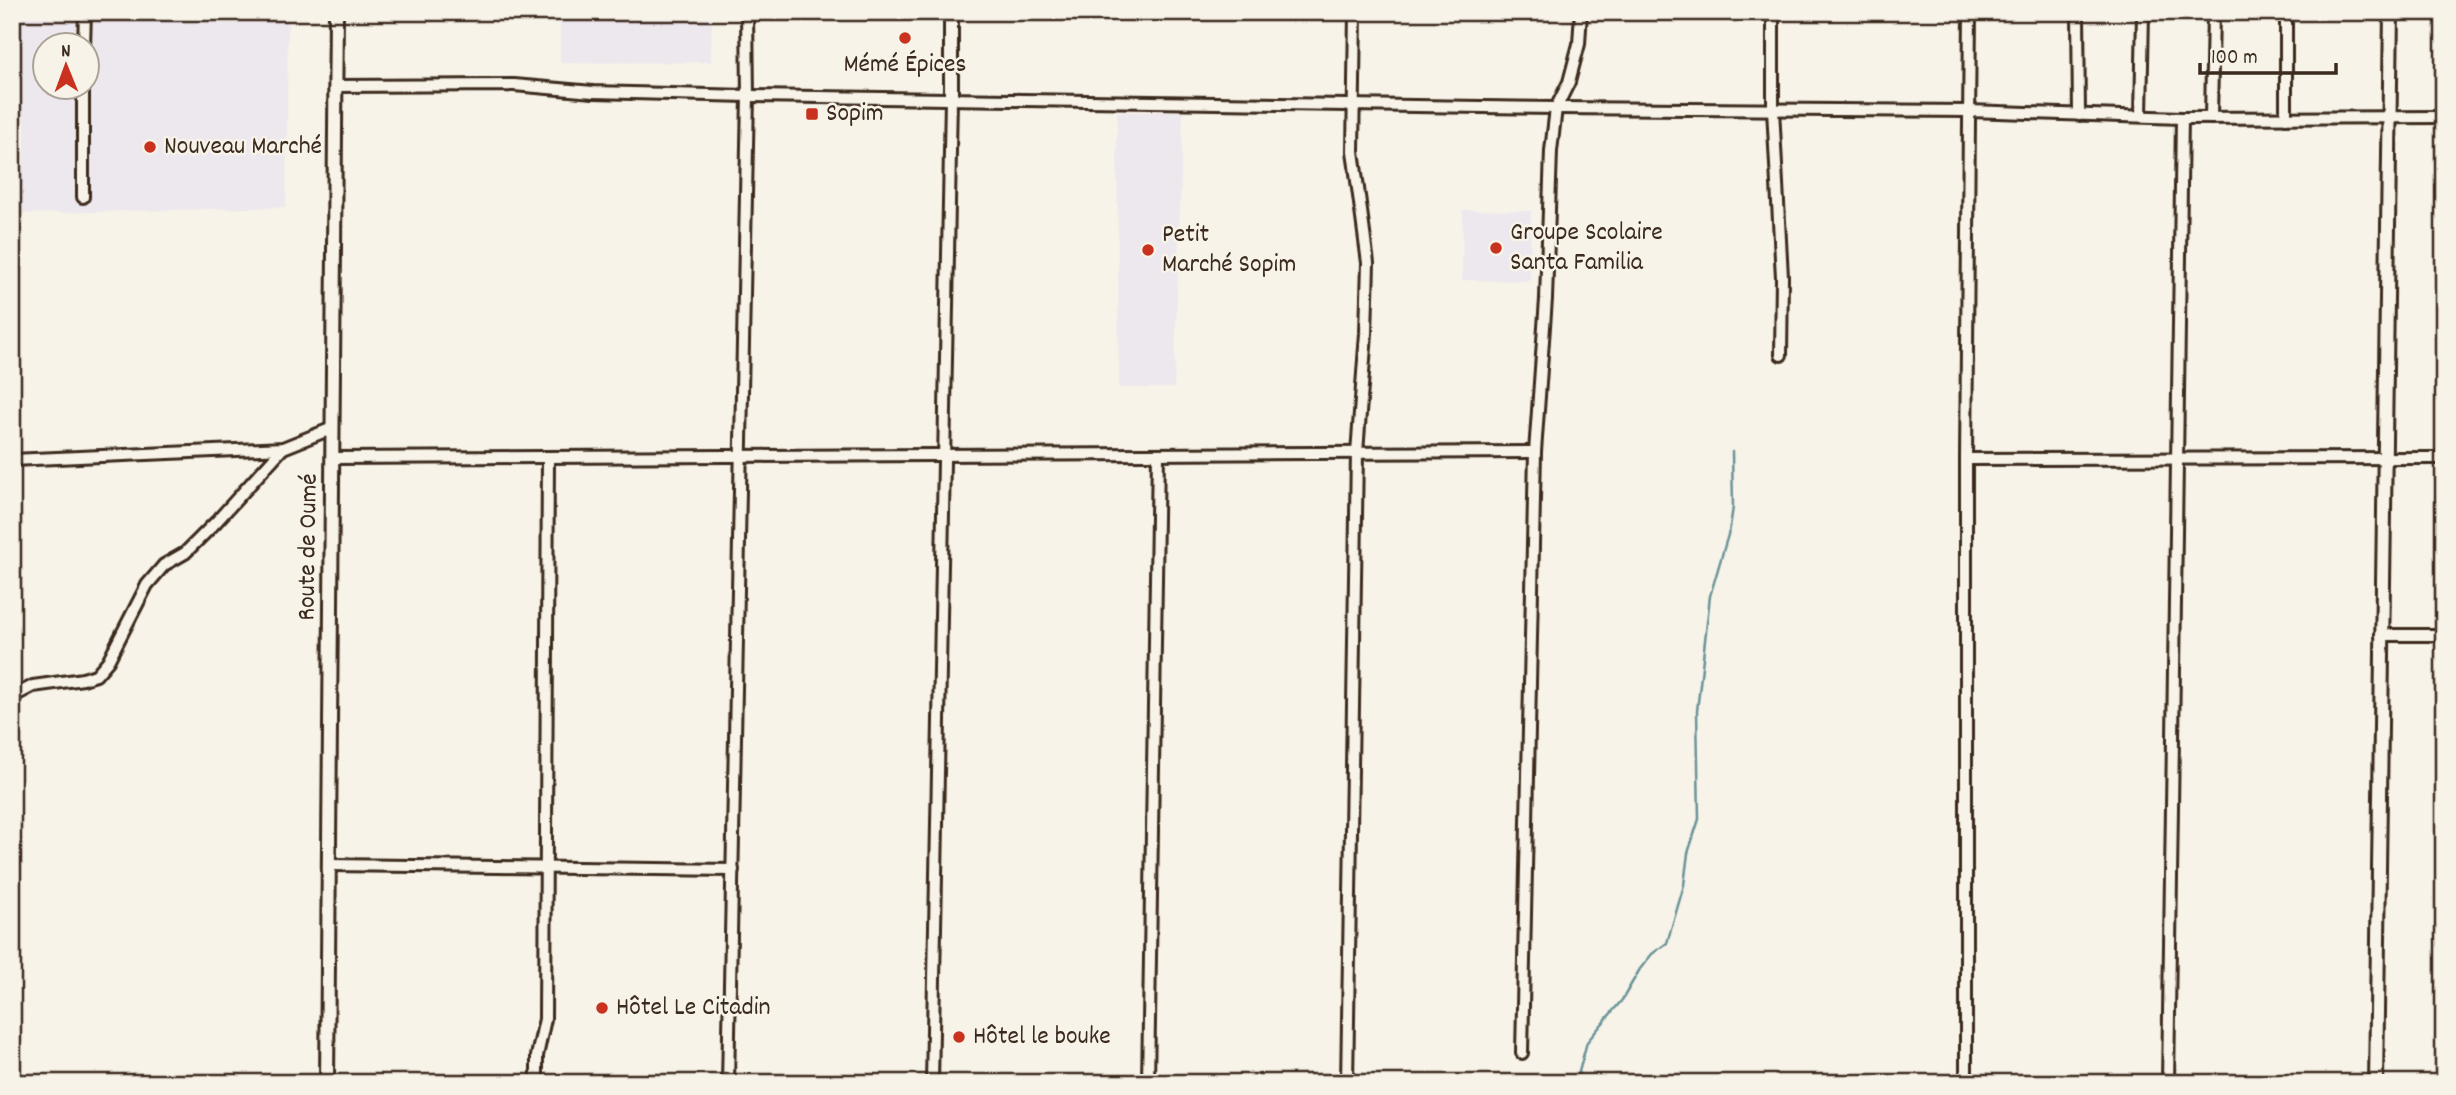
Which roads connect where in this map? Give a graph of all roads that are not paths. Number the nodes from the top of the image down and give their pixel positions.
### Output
1 (85, 12) edge
2 (336, 12) edge
3 (747, 12) edge
4 (951, 12) edge
5 (1355, 12) edge
6 (1581, 12) edge
7 (1773, 12) edge
8 (1970, 12) edge
9 (2078, 12) edge
10 (2143, 12) edge
11 (2213, 12) edge
12 (2286, 12) edge
13 (2391, 12) edge
14 (84, 32) edge
15 (336, 86) junction
16 (748, 96) junction
17 (951, 99) junction
18 (83, 102) edge
19 (1353, 104) junction
20 (1556, 108) junction
21 (1773, 109) junction
22 (1969, 111) junction
23 (2079, 115) junction
24 (2141, 116) junction
25 (2389, 117) junction
26 (2444, 117) edge
27 (2182, 118) junction
28 (2211, 118) junction
29 (2286, 118) junction
30 (83, 197) dead end
31 (1782, 355) dead end
32 (333, 428) junction
33 (283, 448) junction
34 (1535, 452) junction
35 (1357, 453) junction
36 (1158, 454) junction
37 (944, 455) junction
38 (741, 456) junction
39 (548, 457) junction
40 (332, 458) junction
41 (2383, 458) junction
42 (2444, 458) edge
43 (1966, 459) junction
44 (2177, 459) junction
45 (12, 460) edge
46 (2381, 635) junction
47 (2444, 635) edge
48 (12, 697) edge
49 (329, 865) junction
50 (546, 868) junction
51 (733, 870) junction
52 (1522, 1053) dead end
53 (327, 1083) edge
54 (537, 1083) edge
55 (729, 1083) edge
56 (932, 1083) edge
57 (1148, 1083) edge
58 (1347, 1083) edge
59 (1966, 1083) edge
60 (2168, 1083) edge
61 (2376, 1083) edge

1 - 14 street
2 - 15 street, Route de Oumé
3 - 16 street
4 - 17 street
5 - 19 street
6 - 20 street
7 - 21 street
8 - 22 street
9 - 23 street
10 - 24 street
11 - 28 street
12 - 29 street
13 - 25 street
15 - 16 street
15 - 32 street, Route de Oumé
16 - 17 street
16 - 38 street
17 - 19 street
17 - 37 street
18 - 30 street
19 - 20 street
19 - 35 street
20 - 21 street
20 - 34 street
21 - 22 street
21 - 31 street
22 - 23 street
22 - 43 street
23 - 24 street
24 - 27 street
25 - 26 street
25 - 29 street
25 - 41 street
27 - 28 street
27 - 44 street
28 - 29 street
32 - 33 street
32 - 40 street, Route de Oumé
33 - 45 street
33 - 48 street
34 - 35 street
34 - 52 street
35 - 36 street
35 - 58 street
36 - 37 street
36 - 57 street
37 - 38 street
37 - 56 street
38 - 39 street
38 - 51 street
39 - 40 street
39 - 50 street
40 - 49 street, Route de Oumé
41 - 42 street
41 - 44 street
41 - 46 street
43 - 44 street
43 - 59 street
44 - 60 street
46 - 47 street
46 - 61 street
49 - 50 street
49 - 53 street, Route de Oumé
50 - 51 street
50 - 54 street
51 - 55 street

